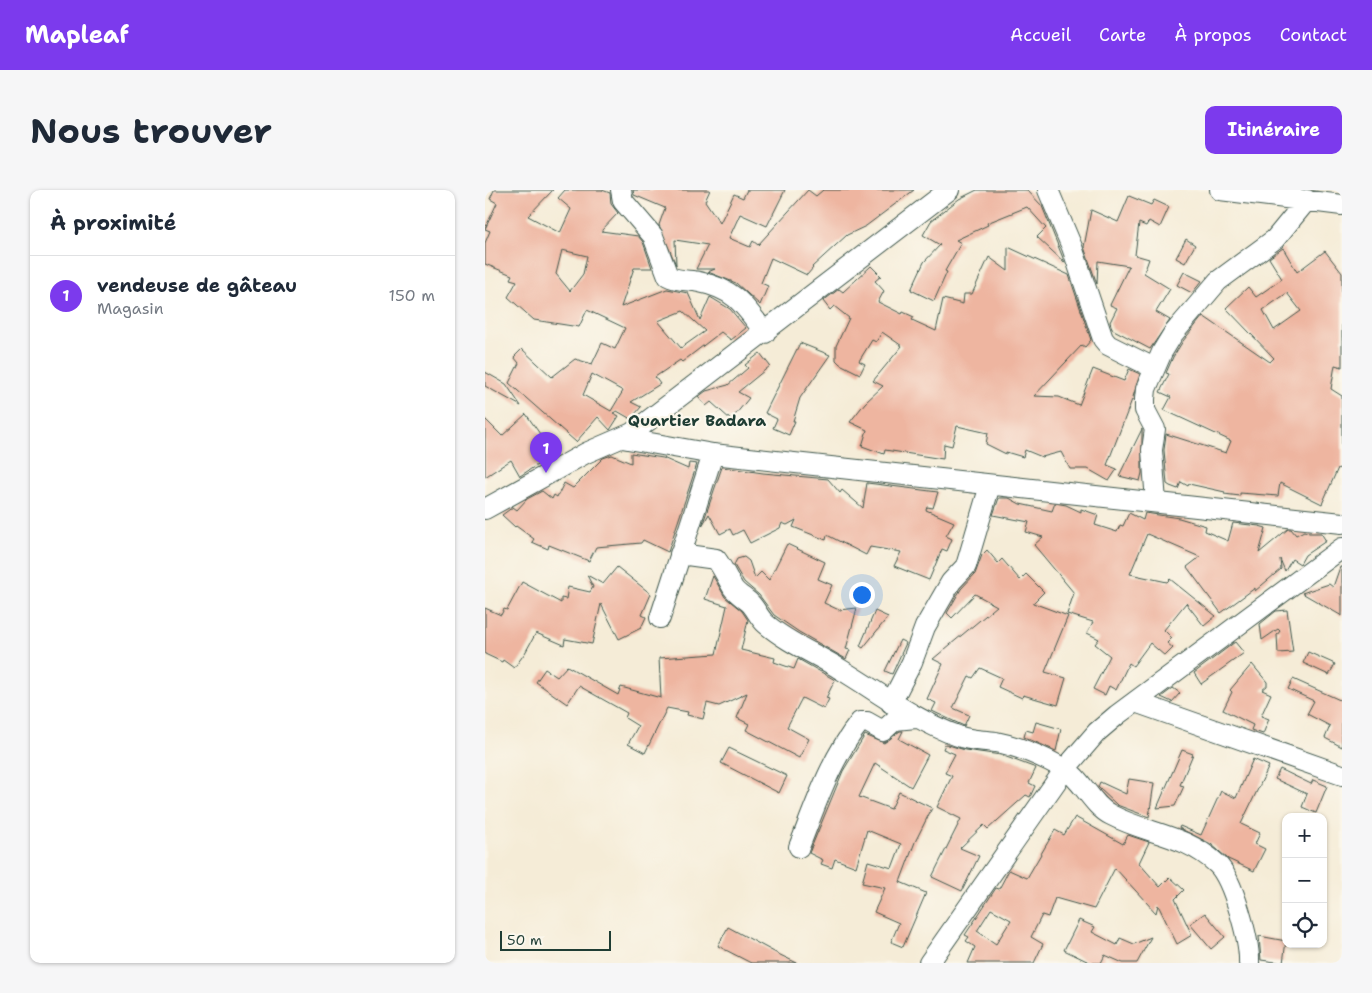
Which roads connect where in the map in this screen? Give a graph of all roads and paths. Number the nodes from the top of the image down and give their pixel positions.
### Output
1 (621, 190) edge
2 (949, 190) edge
3 (1047, 190) edge
4 (1220, 190) edge
5 (1307, 200) junction
6 (1342, 205) edge
7 (765, 333) junction
8 (1154, 368) junction
9 (621, 438) junction
10 (713, 454) junction
11 (990, 485) junction
12 (1156, 502) junction
13 (485, 509) edge
14 (1342, 523) edge
15 (1342, 548) edge
16 (680, 554) junction
17 (660, 618) dead end
18 (1135, 702) junction
19 (891, 703) junction
20 (916, 718) junction
21 (1065, 769) junction
22 (1342, 775) edge
23 (799, 847) dead end
24 (929, 963) edge
25 (1249, 963) edge

1 - 7 street
2 - 7 street
3 - 8 street
4 - 5 street
5 - 6 street
5 - 8 street
7 - 9 street
8 - 12 street
9 - 10 street
9 - 13 street
10 - 11 street
10 - 16 street
11 - 12 street
11 - 19 street
12 - 14 street
15 - 18 street
16 - 17 street
16 - 19 street
18 - 21 street
18 - 22 street
19 - 20 street
20 - 21 street
20 - 23 street
21 - 24 street
21 - 25 street

